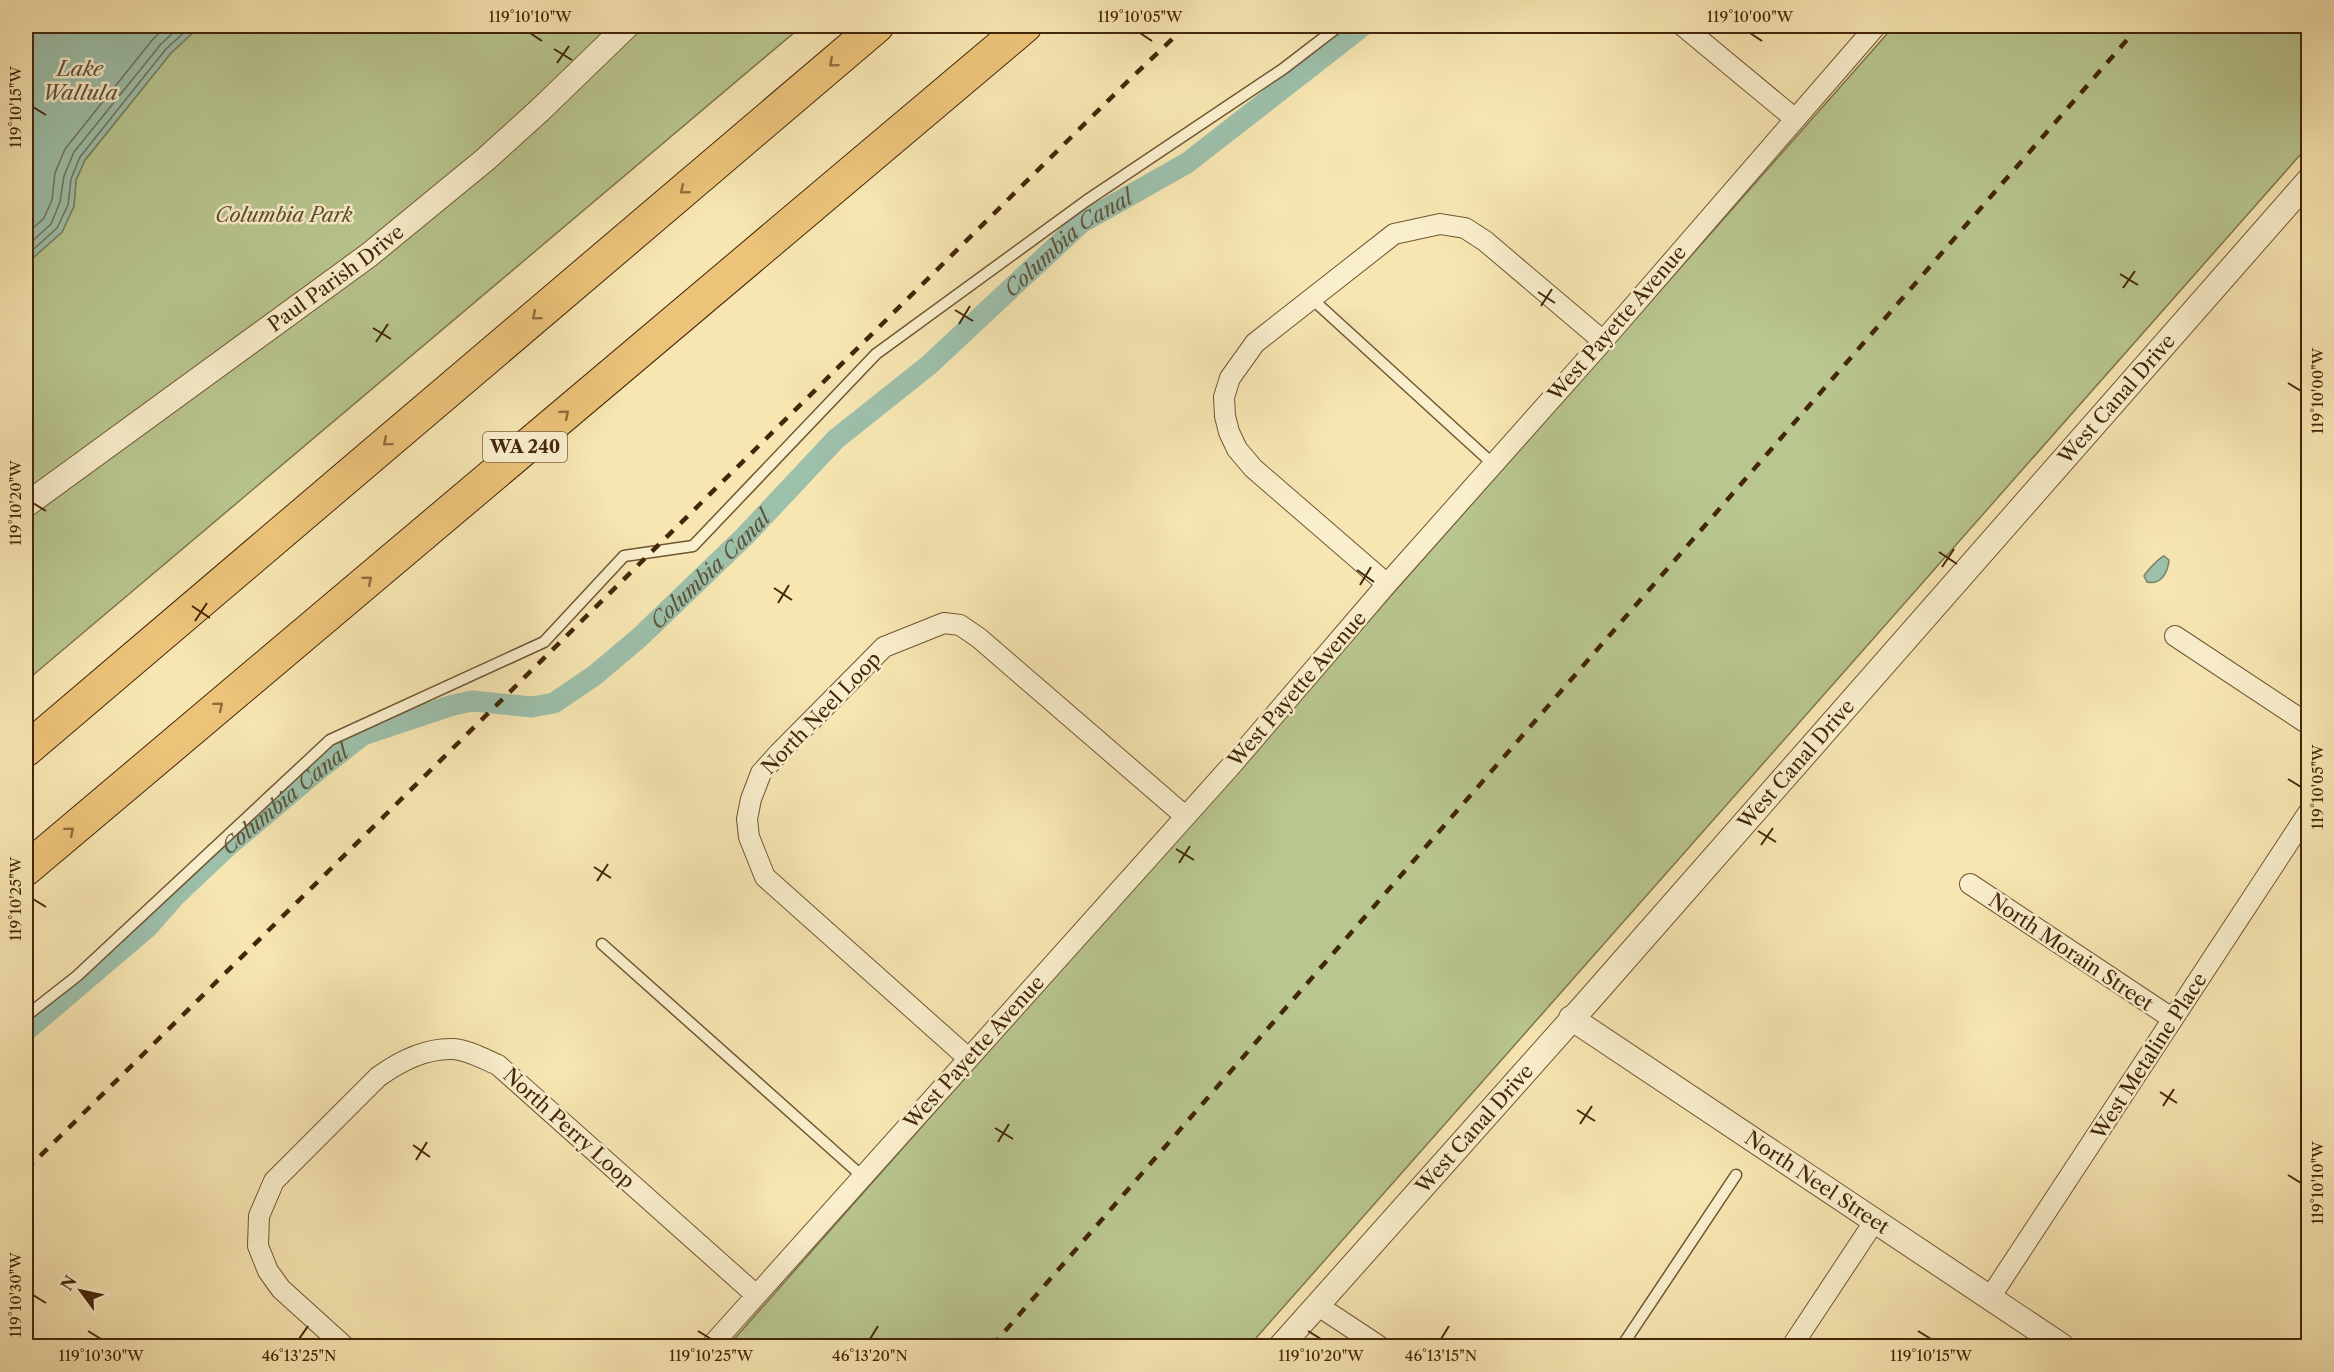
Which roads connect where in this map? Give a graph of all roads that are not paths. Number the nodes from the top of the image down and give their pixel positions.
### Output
1 (627, 26) edge
2 (878, 26) edge
3 (1025, 26) edge
4 (1339, 26) edge
5 (1683, 26) edge
6 (1876, 26) edge
7 (1794, 118) junction
8 (2308, 181) edge
9 (1311, 298) junction
10 (1603, 340) junction
11 (1494, 464) junction
12 (26, 505) edge
13 (1388, 584) junction
14 (2175, 636) dead end
15 (2308, 724) edge
16 (26, 750) edge
17 (2308, 813) edge
18 (1185, 816) junction
19 (26, 869) edge
20 (1970, 884) dead end
21 (602, 944) dead end
22 (26, 1016) edge
23 (1571, 1018) junction
24 (2173, 1019) junction
25 (968, 1058) junction
26 (1736, 1175) dead end
27 (862, 1176) junction
28 (1874, 1222) junction
29 (756, 1295) junction
30 (1989, 1299) junction
31 (1317, 1305) junction
32 (344, 1347) edge
33 (711, 1347) edge
34 (1281, 1347) edge
35 (1379, 1347) edge
36 (1622, 1347) edge
37 (1792, 1347) edge
38 (2062, 1347) edge

1 - 12 street, Paul Parish Drive
2 -> 16 highway
19 -> 3 highway, WA 240
4 - 22 lane
5 - 7 street
6 - 7 street, West Payette Avenue
7 - 10 street, West Payette Avenue
8 - 23 street, West Canal Drive
9 - 10 street
9 - 11 lane
9 - 13 street
10 - 11 street, West Payette Avenue
11 - 13 street, West Payette Avenue
13 - 18 street, West Payette Avenue
14 - 15 street
17 - 24 street, West Metaline Place
18 - 25 street, West Payette Avenue
18 - 25 street, North Neel Loop
20 - 24 street, North Morain Street
21 - 27 lane
23 - 28 street, North Neel Street
23 - 31 street, West Canal Drive
24 - 30 street, West Metaline Place
25 - 27 street, West Payette Avenue
26 - 36 lane
27 - 29 street, West Payette Avenue
28 - 30 street, North Neel Street
28 - 37 street
29 - 32 street, North Perry Loop
29 - 33 street, West Payette Avenue
30 - 38 street, North Neel Street
31 - 34 street, West Canal Drive
31 - 35 street

